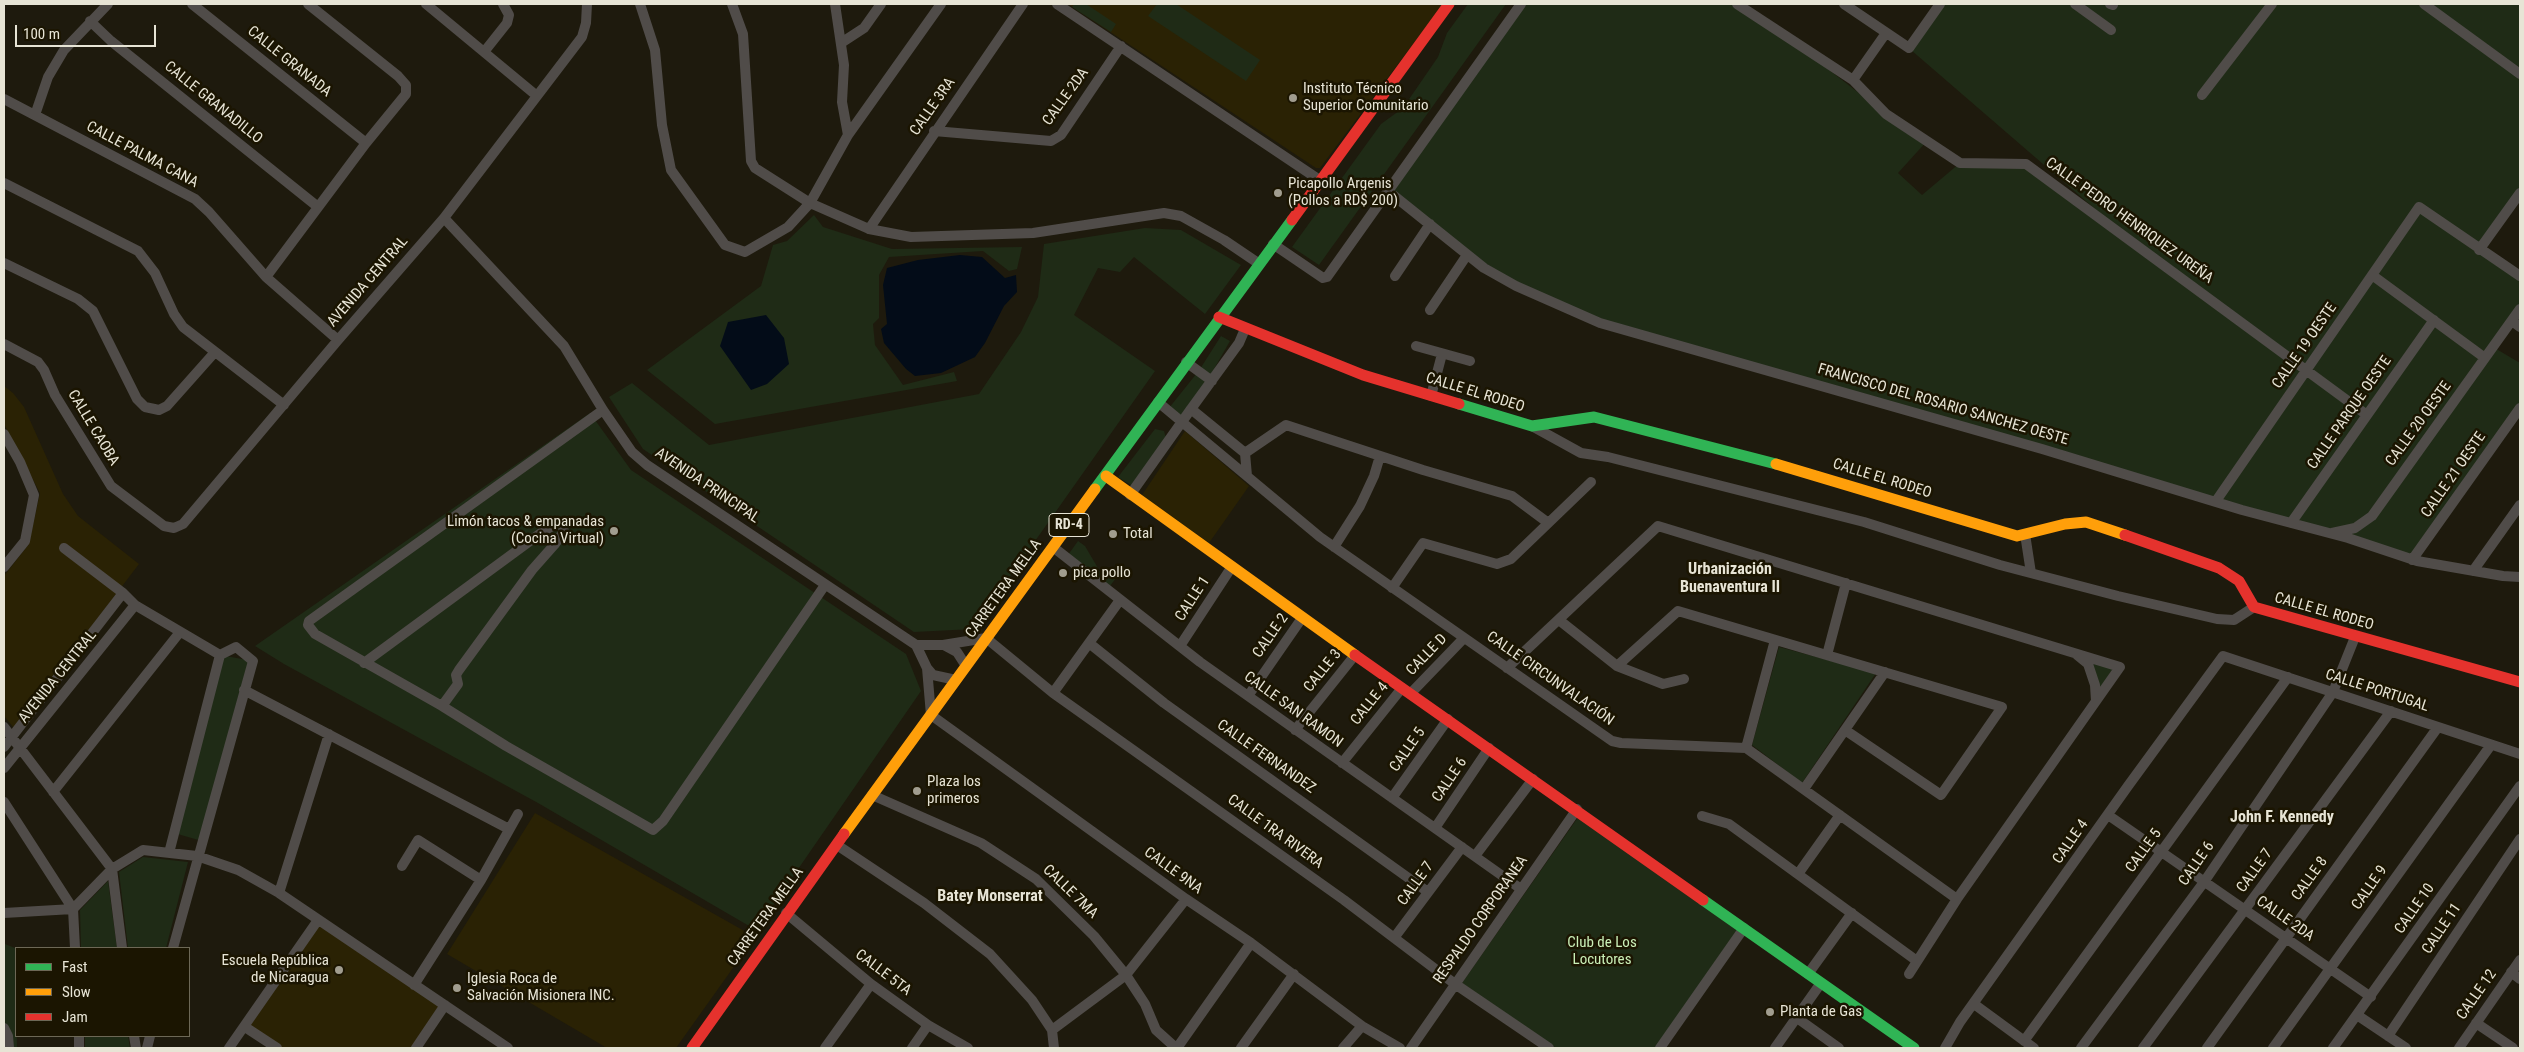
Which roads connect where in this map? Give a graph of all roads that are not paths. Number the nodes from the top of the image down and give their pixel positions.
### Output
1 (108, 4) edge
2 (192, 4) edge
3 (308, 4) edge
4 (426, 4) edge
5 (503, 4) edge
6 (587, 4) edge
7 (640, 4) edge
8 (732, 4) edge
9 (835, 4) edge
10 (881, 4) edge
11 (941, 4) edge
12 (1023, 4) edge
13 (1057, 4) edge
14 (1449, 4) edge
15 (1521, 4) edge
16 (1737, 4) edge
17 (1844, 4) edge
18 (1940, 4) edge
19 (2075, 4) edge
20 (2272, 4) edge
21 (2424, 4) edge
22 (90, 21) junction
23 (2111, 30) dead end
24 (1886, 33) junction
25 (841, 43) junction
26 (1120, 46) junction
27 (484, 52) junction
28 (2520, 74) edge
29 (1852, 80) junction
30 (2202, 95) dead end
31 (537, 96) junction
32 (4, 99) edge
33 (35, 115) junction
34 (934, 131) junction
35 (848, 135) junction
36 (366, 143) junction
37 (1321, 181) junction
38 (4, 184) edge
39 (1388, 191) junction
40 (2520, 193) edge
41 (810, 203) junction
42 (318, 207) junction
43 (444, 218) junction
44 (1430, 224) junction
45 (869, 229) junction
46 (1273, 244) junction
47 (2479, 250) junction
48 (1467, 255) junction
49 (4, 263) edge
50 (1258, 263) junction
51 (2372, 275) junction
52 (1394, 276) dead end
53 (2520, 276) edge
54 (266, 277) junction
55 (2520, 309) edge
56 (1430, 310) dead end
57 (1219, 317) junction
58 (2434, 320) junction
59 (2516, 324) edge
60 (1245, 329) junction
61 (338, 340) junction
62 (4, 344) edge
63 (1416, 346) dead end
64 (215, 352) junction
65 (1442, 354) junction
66 (2485, 358) junction
67 (1470, 361) dead end
68 (1186, 362) junction
69 (2307, 370) junction
70 (1212, 381) junction
71 (1431, 396) junction
72 (1158, 402) junction
73 (284, 405) junction
74 (2520, 408) edge
75 (1191, 409) junction
76 (603, 410) junction
77 (2367, 415) junction
78 (1180, 422) junction
79 (1532, 426) junction
80 (4, 434) edge
81 (1245, 453) junction
82 (1380, 456) junction
83 (1106, 476) junction
84 (1248, 476) junction
85 (1591, 482) dead end
86 (1130, 495) junction
87 (2216, 501) junction
88 (2520, 505) edge
89 (1548, 522) junction
90 (2291, 523) junction
91 (164, 526) joint
92 (2025, 534) junction
93 (2326, 534) junction
94 (1053, 547) junction
95 (1334, 547) junction
96 (64, 548) dead end
97 (2412, 560) junction
98 (4, 567) edge
99 (1231, 568) junction
100 (2473, 571) junction
101 (2031, 573) junction
102 (2520, 577) edge
103 (1846, 583) junction
104 (826, 585) junction
105 (1392, 588) junction
106 (123, 593) junction
107 (1120, 600) junction
108 (135, 605) junction
109 (2254, 607) junction
110 (1302, 618) junction
111 (1559, 620) junction
112 (180, 632) junction
113 (2355, 636) junction
114 (986, 638) junction
115 (1464, 638) junction
116 (1775, 640) junction
117 (1089, 643) junction
118 (943, 645) junction
119 (916, 646) junction
120 (1180, 646) junction
121 (2073, 652) junction
122 (220, 655) junction
123 (1355, 655) junction
124 (1827, 655) junction
125 (2224, 656) joint
126 (364, 663) junction
127 (966, 666) junction
128 (1617, 666) junction
129 (927, 668) junction
130 (1507, 668) junction
131 (1885, 672) junction
132 (2288, 677) junction
133 (1684, 679) dead end
134 (956, 680) junction
135 (2520, 682) edge
136 (244, 690) junction
137 (1407, 691) junction
138 (2333, 692) junction
139 (1053, 693) junction
140 (1248, 696) junction
141 (2096, 701) junction
142 (442, 706) junction
143 (2391, 711) junction
144 (931, 715) junction
145 (1448, 719) junction
146 (4, 727) edge
147 (2438, 727) junction
148 (1295, 730) junction
149 (1845, 730) junction
150 (329, 734) junction
151 (12, 738) junction
152 (2491, 744) junction
153 (4, 747) edge
154 (1489, 748) junction
155 (1746, 748) junction
156 (20, 749) junction
157 (2520, 754) edge
158 (1342, 763) junction
159 (4, 768) edge
160 (1533, 779) junction
161 (2520, 786) edge
162 (1804, 789) junction
163 (53, 792) junction
164 (872, 795) junction
165 (1392, 798) junction
166 (4, 802) edge
167 (1577, 809) junction
168 (518, 814) dead end
169 (1840, 815) junction
170 (1702, 816) dead end
171 (2108, 816) junction
172 (1435, 828) junction
173 (509, 829) junction
174 (2520, 839) edge
175 (837, 845) junction
176 (1462, 847) junction
177 (2162, 852) junction
178 (169, 853) junction
179 (197, 856) junction
180 (1474, 856) junction
181 (402, 866) dead end
182 (112, 869) junction
183 (1798, 874) junction
184 (481, 880) junction
185 (2204, 882) junction
186 (1521, 889) junction
187 (1428, 892) junction
188 (279, 893) junction
189 (1186, 899) junction
190 (1957, 899) junction
191 (73, 909) junction
192 (2246, 910) junction
193 (4, 913) edge
194 (786, 913) junction
195 (1852, 913) junction
196 (318, 920) junction
197 (1744, 928) junction
198 (1394, 938) junction
199 (2287, 938) junction
200 (1251, 943) junction
201 (75, 947) edge
202 (122, 947) edge
203 (173, 947) edge
204 (2520, 960) edge
205 (1917, 961) junction
206 (2331, 969) junction
207 (2511, 972) junction
208 (1294, 974) junction
209 (1808, 974) junction
210 (1909, 974) dead end
211 (1126, 975) junction
212 (2520, 979) edge
213 (1821, 983) junction
214 (871, 984) junction
215 (1455, 984) junction
216 (414, 985) junction
217 (2371, 997) junction
218 (1974, 1004) junction
219 (445, 1005) junction
220 (2357, 1015) junction
221 (1796, 1018) junction
222 (2476, 1023) junction
223 (928, 1025) junction
224 (1362, 1026) junction
225 (244, 1027) junction
226 (4, 1028) edge
227 (1052, 1030) junction
228 (2388, 1036) junction
229 (2024, 1041) junction
230 (2402, 1047) edge
231 (9, 1048) edge
232 (229, 1048) edge
233 (276, 1048) edge
234 (416, 1048) edge
235 (508, 1048) edge
236 (692, 1048) edge
237 (826, 1048) edge
238 (912, 1048) edge
239 (968, 1048) edge
240 (1054, 1048) edge
241 (1177, 1048) edge
242 (1241, 1048) edge
243 (1343, 1048) edge
244 (1400, 1048) edge
245 (1411, 1048) edge
246 (1549, 1048) edge
247 (1660, 1048) edge
248 (1775, 1048) edge
249 (1840, 1048) edge
250 (1914, 1048) edge
251 (1944, 1048) edge
252 (2034, 1048) edge
253 (2081, 1048) edge
254 (2143, 1048) edge
255 (2207, 1048) edge
256 (2273, 1048) edge
257 (2333, 1048) edge
258 (2459, 1048) edge
259 (2512, 1048) edge

1 - 22 street
2 - 36 street, CALLE GRANADA
3 - 36 street
4 - 27 street
5 - 27 street
6 - 31 street, AVENIDA CENTRAL
7 - 41 street
8 - 41 street
9 - 25 street
10 - 25 street
11 - 35 street
12 - 34 street, CALLE 3RA
13 - 26 street
14 - 37 street, CARRETERA MELLA / RD-4
15 - 39 street
16 - 29 street, CALLE PEDRO HENRIQUEZ UREÑA
17 - 24 street
18 - 24 street
19 - 23 street
20 - 30 street
21 - 28 street
22 - 33 street
22 - 42 street, CALLE GRANADILLO
24 - 29 street
25 - 35 street
26 - 34 street, CALLE 2DA
26 - 37 street
27 - 31 street
29 - 69 street, CALLE PEDRO HENRIQUEZ UREÑA
31 - 43 street, AVENIDA CENTRAL
32 - 33 street, CALLE PALMA CANA
33 - 54 street, CALLE PALMA CANA
34 - 45 street, CALLE 3RA
35 - 41 street
36 - 42 street
37 - 46 street, CARRETERA MELLA / RD-4
38 - 64 street
39 - 44 street, FRANCISCO DEL ROSARIO SANCHEZ OESTE
39 - 46 street
40 - 47 street
41 - 45 street
42 - 54 street
43 - 61 street, AVENIDA CENTRAL
43 - 76 street, AVENIDA PRINCIPAL
44 - 48 street, FRANCISCO DEL ROSARIO SANCHEZ OESTE
44 - 52 street
45 - 50 street
46 - 50 street, CARRETERA MELLA / RD-4
47 - 51 street, CALLE 19 OESTE
47 - 53 street
48 - 56 street
48 - 87 street, FRANCISCO DEL ROSARIO SANCHEZ OESTE
49 - 64 street
50 - 57 street, CARRETERA MELLA / RD-4
51 - 58 street
51 - 69 street, CALLE 19 OESTE
54 - 61 street, CALLE PALMA CANA
55 - 59 street, CALLE 20 OESTE
57 - 60 street, CALLE EL RODEO
57 - 68 street, CARRETERA MELLA / RD-4
58 - 66 street
58 - 77 street, CALLE PARQUE OESTE
59 - 66 street, CALLE 20 OESTE
60 - 70 street
60 - 71 street, CALLE EL RODEO
61 - 73 street, AVENIDA CENTRAL
62 - 91 street, CALLE CAOBA
63 - 65 street
64 - 73 street
65 - 67 street
65 - 71 street
66 - 93 street, CALLE 20 OESTE
68 - 70 street
68 - 72 street, CARRETERA MELLA / RD-4
69 - 77 street, CALLE PEDRO HENRIQUEZ UREÑA
69 - 87 street, CALLE 19 OESTE
70 - 75 street
71 - 79 street, CALLE EL RODEO
72 - 78 street, CALLE CIRCUNVALACIÓN
72 - 83 street, CARRETERA MELLA / RD-4
73 - 91 street, AVENIDA CENTRAL
74 - 97 street, CALLE 21 OESTE
75 - 78 street
75 - 81 street
76 - 104 street, AVENIDA PRINCIPAL
76 - 126 street
77 - 90 street, CALLE PARQUE OESTE
78 - 84 street, CALLE CIRCUNVALACIÓN
78 - 86 street
79 - 92 street, CALLE EL RODEO
79 - 101 street
80 - 98 street
81 - 82 street
81 - 84 street
82 - 89 street
82 - 95 street
83 - 86 street
83 - 94 street, CARRETERA MELLA / RD-4
84 - 95 street, CALLE CIRCUNVALACIÓN
85 - 89 street
86 - 99 street
87 - 90 street, FRANCISCO DEL ROSARIO SANCHEZ OESTE
88 - 100 street
89 - 105 street
90 - 93 street, FRANCISCO DEL ROSARIO SANCHEZ OESTE
92 - 101 street
92 - 109 street, CALLE EL RODEO
93 - 97 street, FRANCISCO DEL ROSARIO SANCHEZ OESTE
94 - 107 street, CALLE SAN RAMON
94 - 114 street, CARRETERA MELLA / RD-4
95 - 105 street, CALLE CIRCUNVALACIÓN
96 - 106 street
97 - 100 street, FRANCISCO DEL ROSARIO SANCHEZ OESTE
99 - 110 street
99 - 120 street, CALLE 1
100 - 102 street, FRANCISCO DEL ROSARIO SANCHEZ OESTE
101 - 109 street
103 - 111 street
103 - 121 street
103 - 124 street
104 - 119 street, AVENIDA PRINCIPAL
104 - 142 street
105 - 115 street, CALLE CIRCUNVALACIÓN
106 - 108 street
106 - 151 street
107 - 117 street
107 - 120 street, CALLE SAN RAMON
108 - 112 street
108 - 156 street, AVENIDA CENTRAL
109 - 113 street, CALLE EL RODEO
110 - 123 street
110 - 140 street, CALLE 2
111 - 128 street
111 - 130 street
112 - 122 street
112 - 163 street
113 - 135 street, CALLE EL RODEO
113 - 138 street, CALLE 6
114 - 118 street
114 - 127 street, CARRETERA MELLA / RD-4
114 - 139 street, CALLE 1RA RIVERA
115 - 130 street, CALLE CIRCUNVALACIÓN
115 - 137 street, CALLE D
116 - 124 street
116 - 128 street
116 - 155 street
117 - 139 street
117 - 187 street, CALLE FERNANDEZ
118 - 119 street
118 - 127 street
119 - 129 street
120 - 140 street, CALLE SAN RAMON
121 - 141 street
121 - 141 street
122 - 136 street
122 - 178 street
123 - 137 street
123 - 148 street, CALLE 3
124 - 131 street
125 - 132 street, CALLE PORTUGAL
125 - 171 street, CALLE 4
126 - 142 street
126 - 142 street
127 - 134 street, CARRETERA MELLA / RD-4
128 - 133 street
129 - 134 street
129 - 144 street
130 - 155 street, CALLE CIRCUNVALACIÓN
131 - 149 street
131 - 149 street
132 - 138 street, CALLE PORTUGAL
132 - 177 street, CALLE 5
134 - 144 street, CARRETERA MELLA / RD-4
136 - 150 street
136 - 179 street
137 - 145 street
137 - 158 street, CALLE 4
138 - 143 street, CALLE PORTUGAL
138 - 185 street, CALLE 6
139 - 198 street, CALLE 1RA RIVERA
140 - 148 street, CALLE SAN RAMON
141 - 190 street
143 - 147 street, CALLE PORTUGAL
143 - 192 street, CALLE 7
144 - 164 street, CARRETERA MELLA / RD-4
144 - 189 street, CALLE 9NA
145 - 154 street
145 - 165 street, CALLE 5
146 - 151 street
147 - 152 street, CALLE PORTUGAL
147 - 199 street, CALLE 8
148 - 158 street, CALLE SAN RAMON
149 - 162 street
150 - 173 street
150 - 188 street
151 - 153 street
151 - 156 street
152 - 157 street, CALLE PORTUGAL
152 - 206 street, CALLE 9
154 - 160 street
154 - 172 street, CALLE 6
155 - 162 street
156 - 159 street, AVENIDA CENTRAL
156 - 163 street
158 - 165 street, CALLE SAN RAMON
160 - 167 street
160 - 180 street
161 - 217 street, CALLE 10
162 - 169 street
163 - 182 street
164 - 175 street, CARRETERA MELLA / RD-4
164 - 211 street, CALLE 7MA
165 - 172 street, CALLE SAN RAMON
166 - 191 street
167 - 186 street, RESPALDO CORPORANEA
167 - 197 street
168 - 173 street
169 - 183 street
169 - 190 street
170 - 183 street
171 - 177 street, CALLE 2DA
171 - 218 street, CALLE 4
172 - 176 street, CALLE SAN RAMON
173 - 184 street
174 - 228 street, CALLE 11
175 - 194 street, CARRETERA MELLA / RD-4
175 - 227 street
176 - 180 street, CALLE SAN RAMON
176 - 187 street, CALLE 7
177 - 185 street, CALLE 2DA
177 - 229 street, CALLE 5
178 - 179 street
178 - 182 street
179 - 188 street
179 - 203 street
180 - 186 street, CALLE SAN RAMON
181 - 184 street
182 - 191 street
182 - 202 street
183 - 195 street
184 - 216 street
185 - 192 street, CALLE 2DA
185 - 253 street, CALLE 6
186 - 215 street, RESPALDO CORPORANEA
187 - 198 street, CALLE 7
188 - 196 street
189 - 200 street, CALLE 9NA
189 - 211 street
190 - 205 street
191 - 193 street
191 - 201 street
192 - 199 street, CALLE 2DA
192 - 254 street, CALLE 7
194 - 214 street, CALLE 5TA
194 - 236 street, CARRETERA MELLA / RD-4
195 - 205 street
195 - 209 street
196 - 216 street
196 - 225 street
197 - 209 street
197 - 247 street
198 - 215 street, CALLE 1RA RIVERA
199 - 206 street, CALLE 2DA
199 - 255 street, CALLE 8
200 - 208 street, CALLE 9NA
200 - 241 street
204 - 207 street, CALLE 12
205 - 210 street
206 - 217 street, CALLE 2DA
206 - 256 street, CALLE 9
207 - 212 street
207 - 222 street, CALLE 12
208 - 224 street, CALLE 9NA
208 - 242 street
209 - 213 street
211 - 227 street
211 - 241 street, CALLE 7MA
213 - 221 street
213 - 250 street
214 - 223 street, CALLE 5TA
214 - 237 street
215 - 245 street, RESPALDO CORPORANEA
215 - 246 street, CALLE 1RA RIVERA
216 - 219 street
217 - 220 street, CALLE 10
218 - 229 street
218 - 251 street, CALLE 4
219 - 234 street
219 - 235 street
220 - 228 street
220 - 257 street, CALLE 10
221 - 248 street
221 - 249 street
222 - 258 street, CALLE 12
222 - 259 street
223 - 238 street
223 - 239 street, CALLE 5TA
224 - 243 street
224 - 244 street, CALLE 9NA
225 - 232 street
225 - 233 street
226 - 231 street
227 - 240 street
228 - 230 street
229 - 252 street

